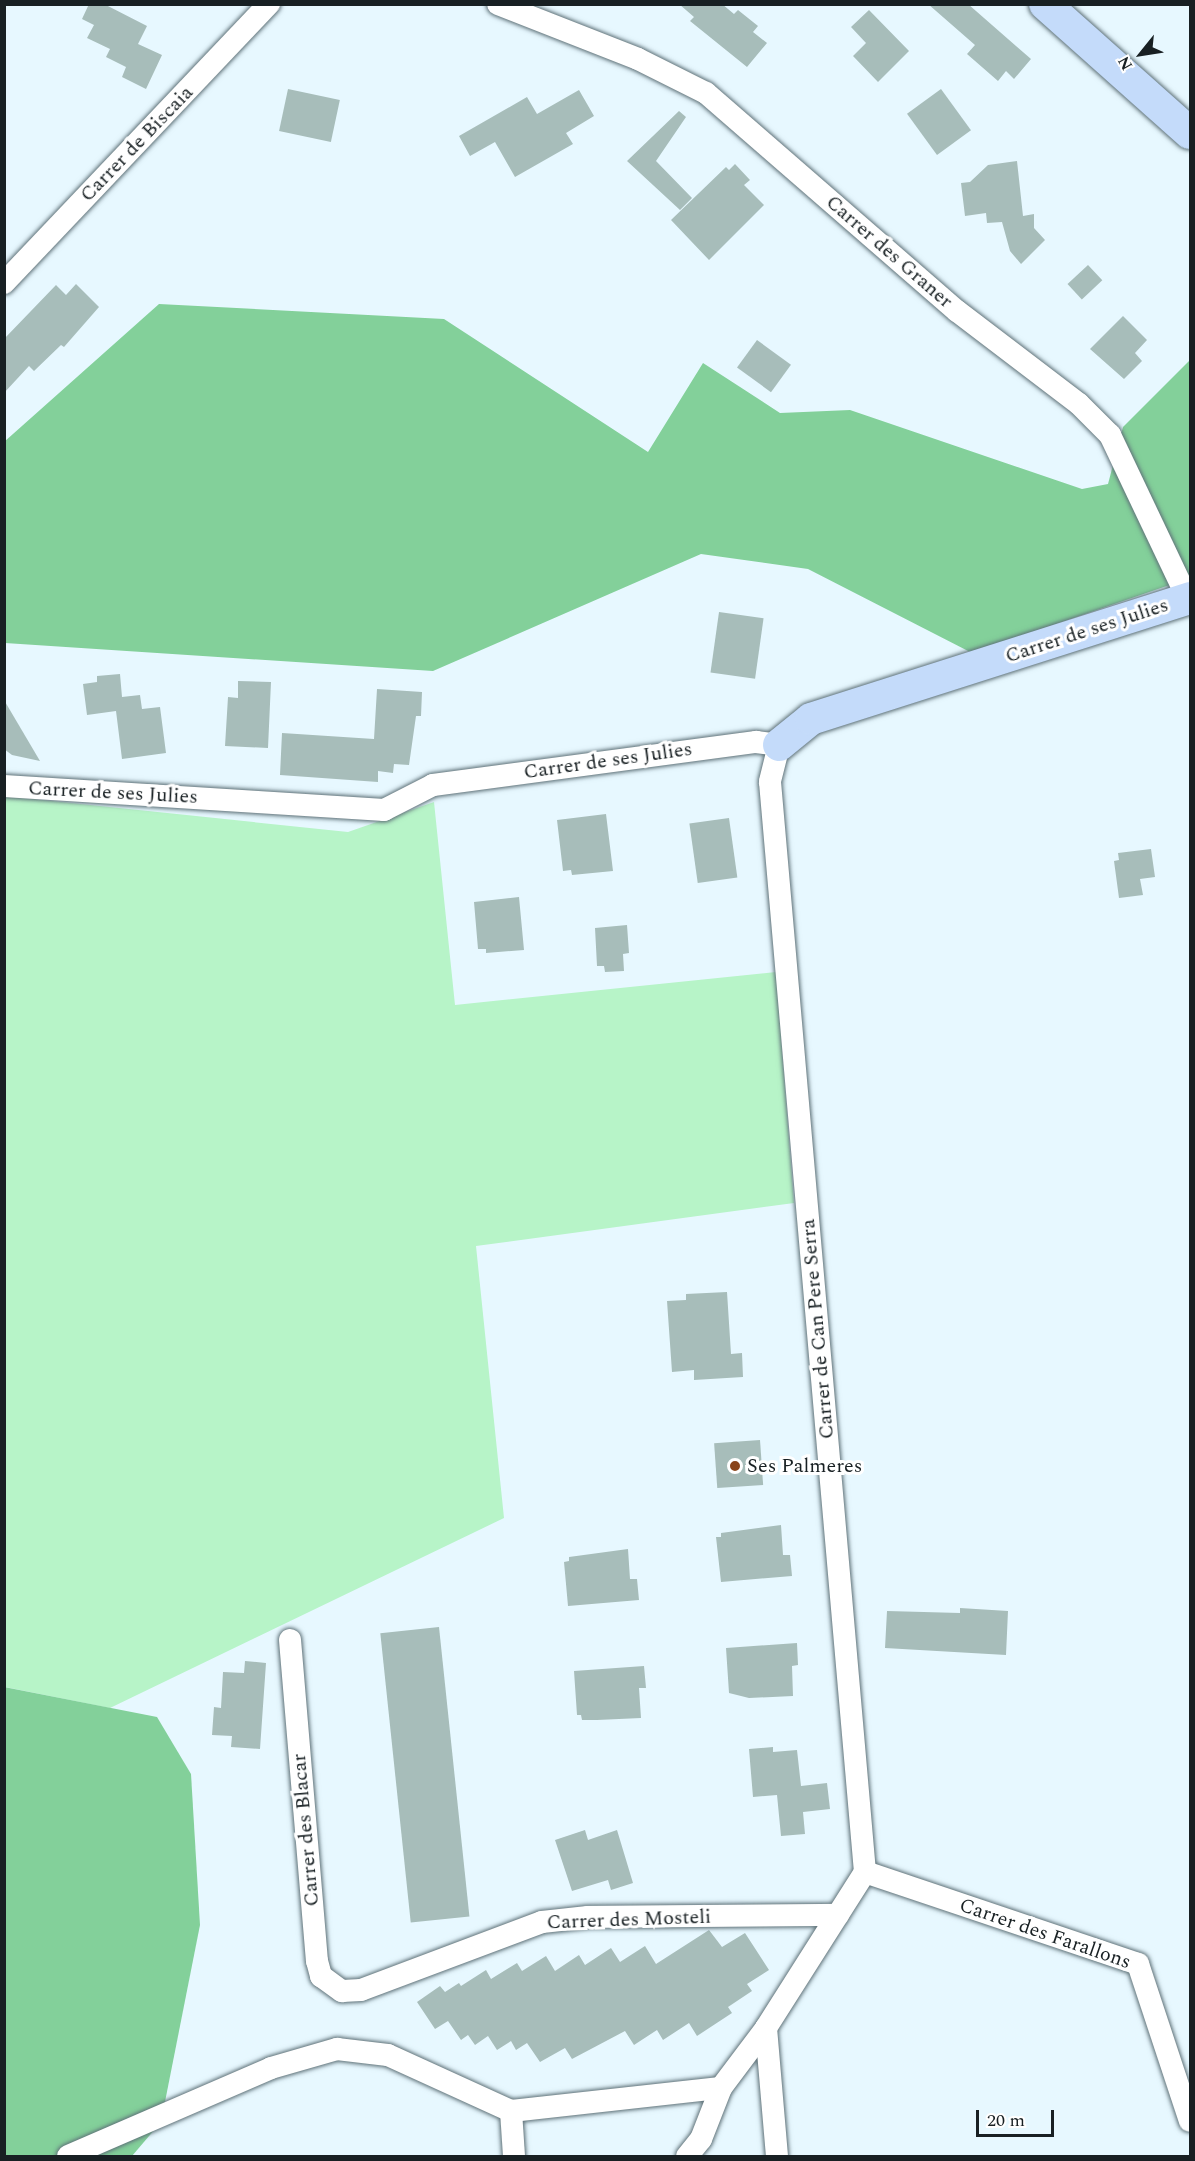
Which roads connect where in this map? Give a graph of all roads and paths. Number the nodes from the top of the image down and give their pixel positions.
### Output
1 (269, 4) edge
2 (498, 4) edge
3 (1045, 4) edge
4 (1191, 133) edge
5 (4, 283) edge
6 (1189, 598) edge
7 (778, 745) junction
8 (4, 786) edge
9 (290, 1640) dead end
10 (866, 1872) junction
11 (838, 1915) junction
12 (361, 1990) joint
13 (766, 2028) junction
14 (722, 2088) junction
15 (511, 2111) junction
16 (1191, 2121) edge
17 (68, 2157) edge
18 (514, 2157) edge
19 (687, 2157) edge
20 (777, 2157) edge

1 - 5 street, Carrer de Biscaia
2 - 6 street, Carrer des Graner
3 - 4 street
6 - 7 street, Carrer de ses Julies
7 - 8 street, Carrer de ses Julies
7 - 10 street, Carrer de Can Pere Serra
9 - 12 street, Carrer des Blacar
10 - 11 street
10 - 16 street, Carrer des Farallons
11 - 12 street, Carrer des Mosteli
11 - 13 street
13 - 14 street
13 - 20 street
14 - 15 street
14 - 19 street
15 - 17 street
15 - 18 street

